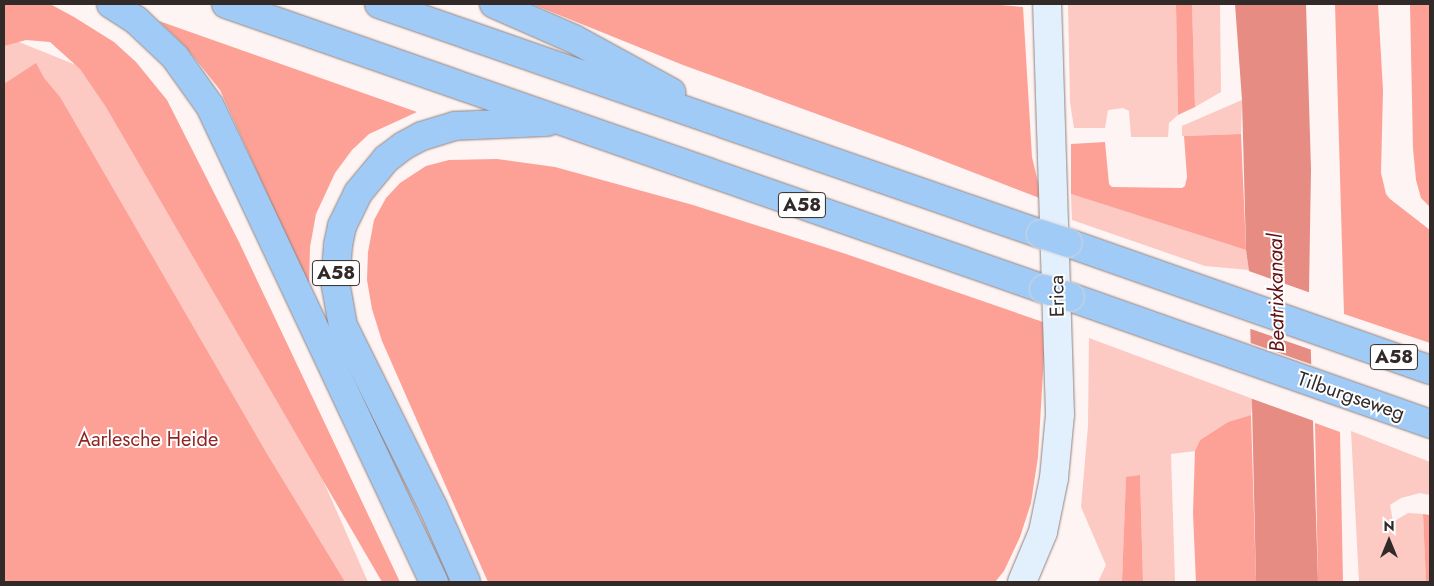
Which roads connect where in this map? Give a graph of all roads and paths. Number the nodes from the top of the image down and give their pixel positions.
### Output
1 (111, 4) edge
2 (226, 4) edge
3 (379, 4) edge
4 (494, 4) edge
5 (1048, 4) edge
6 (561, 121) junction
7 (738, 129) junction
8 (1430, 370) edge
9 (1430, 424) edge
10 (434, 582) edge
11 (466, 582) edge
12 (1022, 582) edge

1 - 10 highway, A58
2 - 6 highway, A58
3 - 7 highway, A58
4 - 7 highway, A58
5 - 12 main road, Erica
6 - 9 highway, Tilburgseweg / A58, bridge
6 - 11 highway, A58
7 - 8 highway, A58, bridge

